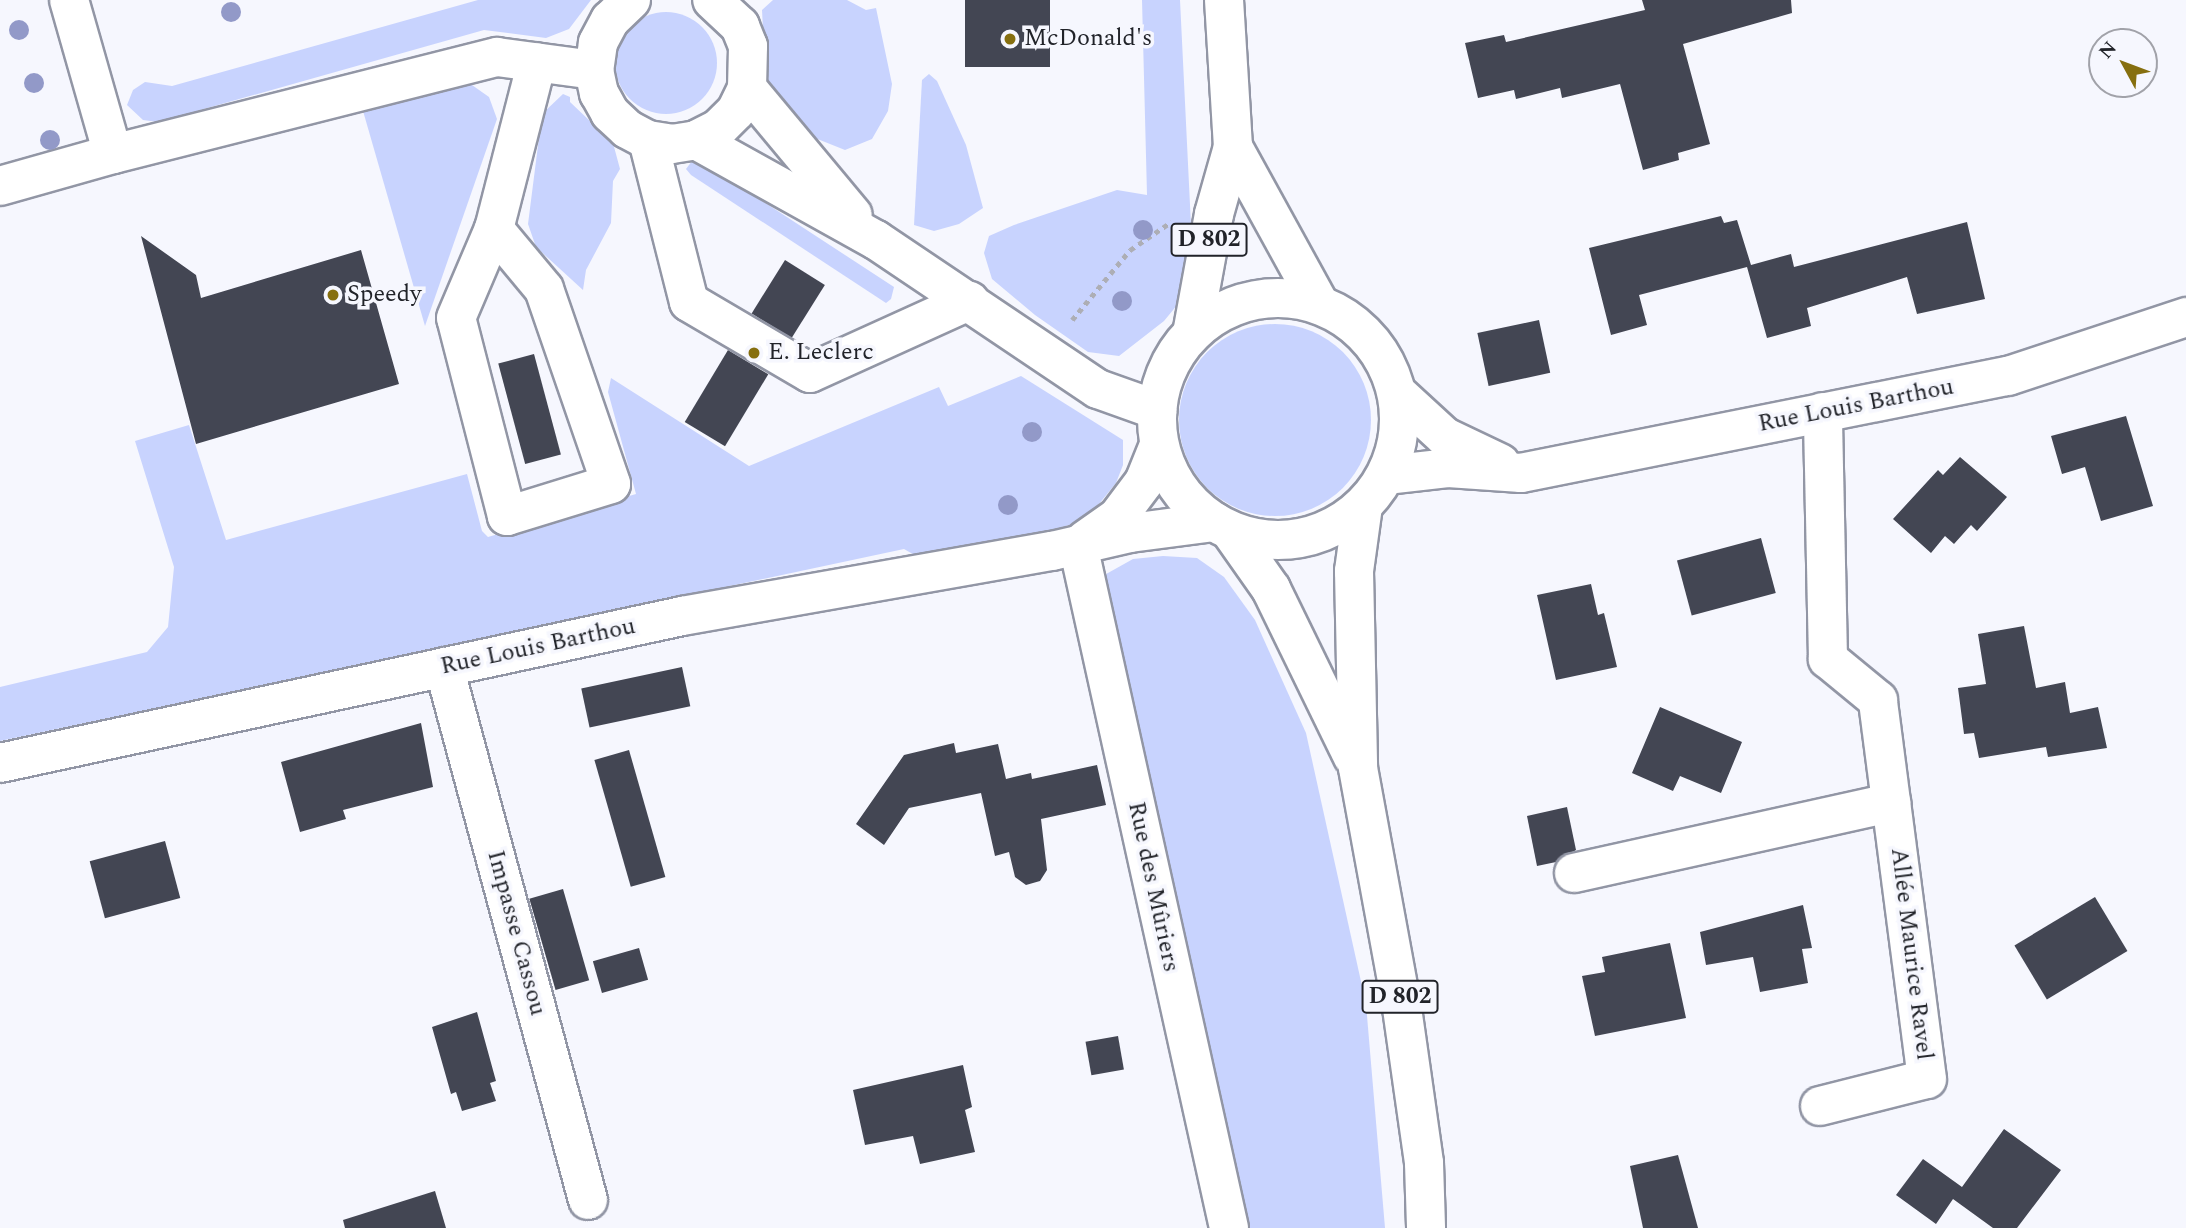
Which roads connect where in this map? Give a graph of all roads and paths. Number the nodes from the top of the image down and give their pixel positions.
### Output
1 (69, 0) edge
2 (631, 0) edge
3 (1224, 0) edge
4 (725, 3) edge
5 (537, 62) junction
6 (594, 70) junction
7 (747, 88) junction
8 (648, 140) junction
9 (696, 140) junction
10 (1233, 147) junction
11 (113, 154) junction
12 (0, 186) edge
13 (1214, 214) junction
14 (494, 229) junction
15 (876, 240) junction
16 (969, 302) junction
17 (1320, 305) junction
18 (2186, 317) edge
19 (1192, 334) junction
20 (1052, 357) junction
21 (1397, 393) junction
22 (1823, 412) junction
23 (1158, 427) junction
24 (1521, 473) junction
25 (1386, 475) junction
26 (1363, 506) junction
27 (1222, 527) junction
28 (1078, 545) junction
29 (444, 667) junction
30 (0, 764) edge
31 (1358, 768) junction
32 (1891, 803) junction
33 (1574, 873) dead end
34 (1820, 1106) dead end
35 (588, 1200) dead end
36 (1228, 1228) edge
37 (1426, 1228) edge

1 - 11 street
2 - 6 street
3 - 10 street, D 802
4 - 7 street
5 - 6 street
5 - 11 street
5 - 14 street
6 - 8 street
7 - 9 street
7 - 15 street
8 - 9 street
8 - 16 street
9 - 15 street
10 - 13 street, D 802
10 - 17 street, D 802
11 - 12 street
13 - 19 street, D 802
13 - 20 path
14 - 14 street
15 - 16 street
16 - 20 street
17 - 19 street
17 - 21 street
18 - 22 street, Rue Louis Barthou
19 - 23 street
20 - 23 street
21 - 24 street
21 - 25 street
22 - 24 street, Rue Louis Barthou
22 - 32 street, Allée Maurice Ravel
23 - 27 street
23 - 28 street, Rue Louis Barthou
24 - 25 street, Rue Louis Barthou
25 - 26 street
26 - 27 street
26 - 31 street, D 802
27 - 28 street, Rue Louis Barthou
27 - 31 street, D 802
28 - 29 street, Rue Louis Barthou
28 - 36 street, Rue des Mûriers
29 - 30 street, Rue Louis Barthou
29 - 35 street, Impasse Cassou
31 - 37 street, D 802
32 - 33 street
32 - 34 street, Allée Maurice Ravel

